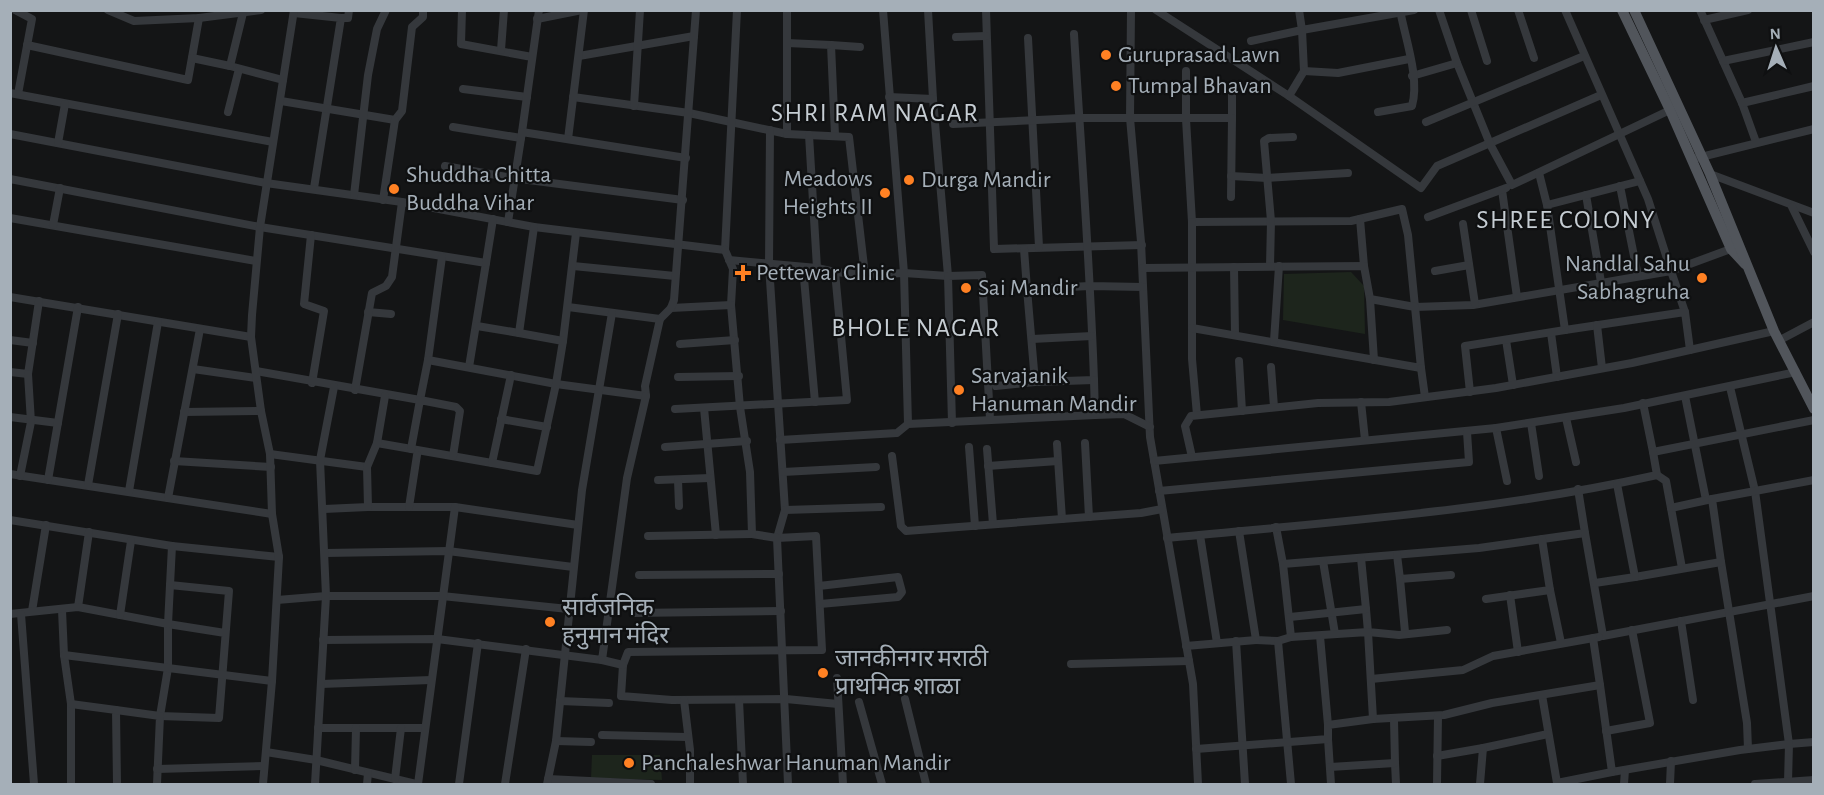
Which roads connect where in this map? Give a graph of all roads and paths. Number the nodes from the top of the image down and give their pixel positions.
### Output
1 (108, 10) edge
2 (138, 10) edge
3 (261, 10) edge
4 (349, 10) edge
5 (386, 10) edge
6 (423, 10) edge
7 (462, 10) edge
8 (504, 10) edge
9 (583, 10) edge
10 (640, 10) edge
11 (696, 10) edge
12 (737, 10) edge
13 (787, 10) edge
14 (883, 10) edge
15 (928, 10) edge
16 (986, 10) edge
17 (1131, 10) edge
18 (1156, 10) edge
19 (1299, 10) edge
20 (1413, 10) edge
21 (1439, 10) edge
22 (1471, 10) edge
23 (1518, 10) edge
24 (1565, 10) edge
25 (1622, 10) edge
26 (1634, 10) edge
27 (1700, 10) edge
28 (1748, 10) edge
29 (14, 11) edge
30 (294, 12) edge
31 (1400, 12) edge
32 (243, 13) junction
33 (538, 15) edge
34 (199, 18) junction
35 (341, 18) junction
36 (1704, 20) junction
37 (134, 21) junction
38 (1302, 30) junction
39 (1074, 34) dead end
40 (694, 36) junction
41 (986, 36) junction
42 (956, 37) dead end
43 (1028, 38) dead end
44 (1251, 41) dead end
45 (1814, 42) edge
46 (787, 43) junction
47 (27, 45) junction
48 (831, 45) junction
49 (638, 46) junction
50 (860, 47) dead end
51 (501, 50) junction
52 (579, 56) junction
53 (1584, 56) junction
54 (532, 57) junction
55 (1534, 57) dead end
56 (192, 58) junction
57 (1409, 59) junction
58 (1487, 61) dead end
59 (1723, 61) junction
60 (1457, 63) junction
61 (230, 66) junction
62 (239, 69) junction
63 (1186, 71) dead end
64 (1304, 71) junction
65 (1413, 76) junction
66 (283, 80) junction
67 (1814, 86) edge
68 (1232, 87) dead end
69 (463, 89) dead end
70 (14, 93) edge
71 (1601, 95) junction
72 (1288, 96) junction
73 (527, 97) junction
74 (573, 97) junction
75 (890, 98) junction
76 (933, 99) junction
77 (281, 101) junction
78 (1474, 102) junction
79 (1742, 103) junction
80 (65, 104) junction
81 (634, 106) junction
82 (325, 108) junction
83 (1670, 110) junction
84 (228, 112) dead end
85 (1378, 112) dead end
86 (689, 113) junction
87 (364, 117) junction
88 (1079, 118) junction
89 (1130, 118) junction
90 (1232, 118) junction
91 (1186, 119) junction
92 (395, 120) junction
93 (1032, 120) junction
94 (1426, 122) dead end
95 (730, 123) junction
96 (990, 123) junction
97 (953, 124) dead end
98 (453, 126) dead end
99 (1814, 129) edge
100 (770, 130) junction
101 (10, 134) edge
102 (787, 134) junction
103 (522, 135) junction
104 (809, 135) junction
105 (835, 135) junction
106 (1619, 136) junction
107 (1293, 137) dead end
108 (568, 139) junction
109 (273, 142) junction
110 (1756, 142) junction
111 (58, 143) junction
112 (1490, 144) junction
113 (686, 158) junction
114 (1696, 159) junction
115 (445, 166) dead end
116 (1348, 173) dead end
117 (1539, 173) junction
118 (1710, 174) junction
119 (1231, 176) junction
120 (513, 178) junction
121 (1267, 178) junction
122 (10, 179) edge
123 (1640, 181) junction
124 (266, 183) junction
125 (1512, 185) junction
126 (1620, 186) junction
127 (60, 188) junction
128 (314, 188) junction
129 (1502, 190) junction
130 (354, 195) junction
131 (1586, 195) junction
132 (1231, 197) dead end
133 (383, 200) junction
134 (683, 200) junction
135 (402, 202) junction
136 (1547, 205) junction
137 (1792, 207) junction
138 (1814, 213) edge
139 (1428, 217) dead end
140 (10, 218) edge
141 (493, 219) junction
142 (1360, 219) junction
143 (1271, 221) junction
144 (508, 222) junction
145 (1192, 222) junction
146 (1463, 224) dead end
147 (53, 225) junction
148 (260, 227) junction
149 (534, 227) junction
150 (576, 233) junction
151 (311, 235) junction
152 (677, 243) junction
153 (1089, 245) junction
154 (1142, 245) junction
155 (1040, 247) junction
156 (1736, 247) junction
157 (1024, 249) junction
158 (395, 250) junction
159 (725, 250) junction
160 (1814, 252) edge
161 (442, 257) junction
162 (729, 260) junction
163 (256, 261) junction
164 (486, 263) junction
165 (768, 265) junction
166 (1469, 265) junction
167 (573, 266) junction
168 (1274, 266) junction
169 (1365, 266) junction
170 (803, 267) junction
171 (1192, 267) junction
172 (1234, 267) junction
173 (817, 268) junction
174 (1143, 268) junction
175 (1435, 271) dead end
176 (1671, 271) junction
177 (835, 272) junction
178 (904, 273) junction
179 (865, 275) junction
180 (675, 276) junction
181 (948, 276) junction
182 (1638, 276) junction
183 (1601, 282) junction
184 (1090, 286) junction
185 (1143, 287) junction
186 (1028, 289) junction
187 (1559, 290) junction
188 (10, 297) edge
189 (1517, 297) junction
190 (1370, 298) junction
191 (39, 301) junction
192 (1475, 304) junction
193 (731, 305) junction
194 (78, 307) junction
195 (568, 307) junction
196 (1414, 307) junction
197 (671, 309) junction
198 (368, 312) junction
199 (1685, 312) junction
200 (612, 313) junction
201 (118, 314) junction
202 (391, 314) dead end
203 (660, 320) junction
204 (158, 321) junction
205 (1814, 322) edge
206 (477, 326) junction
207 (1597, 326) junction
208 (1192, 328) junction
209 (200, 329) junction
210 (1565, 330) junction
211 (519, 333) junction
212 (1551, 333) junction
213 (1235, 335) junction
214 (1777, 335) junction
215 (1092, 336) junction
216 (252, 337) junction
217 (1032, 339) junction
218 (10, 340) edge
219 (735, 340) junction
220 (1506, 340) junction
221 (563, 341) junction
222 (1274, 341) junction
223 (33, 343) junction
224 (680, 344) dead end
225 (1690, 350) junction
226 (428, 360) junction
227 (1374, 360) junction
228 (1239, 361) dead end
229 (469, 367) junction
230 (1271, 367) dead end
231 (1421, 368) junction
232 (1602, 368) junction
233 (193, 369) junction
234 (10, 372) edge
235 (1796, 372) junction
236 (28, 374) junction
237 (256, 375) junction
238 (511, 375) junction
239 (739, 376) junction
240 (678, 377) dead end
241 (1557, 377) junction
242 (1094, 380) junction
243 (1035, 382) junction
244 (312, 383) junction
245 (556, 384) junction
246 (1514, 385) junction
247 (996, 386) dead end
248 (334, 387) junction
249 (1730, 387) junction
250 (600, 388) junction
251 (355, 390) junction
252 (1470, 392) junction
253 (385, 396) junction
254 (646, 396) junction
255 (1685, 396) junction
256 (1425, 397) junction
257 (420, 400) junction
258 (815, 402) junction
259 (1361, 402) junction
260 (778, 404) junction
261 (1643, 404) junction
262 (740, 407) junction
263 (1274, 407) junction
264 (704, 408) junction
265 (675, 409) dead end
266 (1814, 409) edge
267 (261, 411) junction
268 (1242, 411) junction
269 (184, 412) junction
270 (1095, 415) junction
271 (1197, 415) junction
272 (10, 417) edge
273 (1566, 417) junction
274 (990, 418) junction
275 (31, 419) junction
276 (501, 419) junction
277 (1814, 420) edge
278 (58, 423) junction
279 (952, 423) junction
280 (1531, 423) junction
281 (908, 424) junction
282 (1150, 427) junction
283 (547, 428) junction
284 (1496, 428) junction
285 (1467, 432) junction
286 (1740, 434) junction
287 (780, 440) junction
288 (1365, 440) junction
289 (747, 441) junction
290 (377, 442) junction
291 (1084, 443) dead end
292 (1695, 443) junction
293 (1057, 444) dead end
294 (706, 445) junction
295 (665, 447) dead end
296 (969, 447) dead end
297 (987, 449) dead end
298 (414, 452) junction
299 (1653, 452) junction
300 (270, 454) junction
301 (453, 456) junction
302 (892, 456) dead end
303 (1191, 457) junction
304 (174, 460) junction
305 (320, 460) junction
306 (1058, 461) junction
307 (1154, 461) junction
308 (1576, 462) dead end
309 (492, 463) junction
310 (988, 466) junction
311 (271, 467) junction
312 (368, 467) junction
313 (876, 467) dead end
314 (783, 472) junction
315 (10, 474) edge
316 (1658, 475) junction
317 (20, 476) junction
318 (1539, 476) dead end
319 (710, 478) junction
320 (48, 480) junction
321 (658, 480) dead end
322 (678, 480) junction
323 (1814, 480) edge
324 (1507, 481) dead end
325 (1617, 484) junction
326 (88, 485) junction
327 (1578, 489) junction
328 (129, 491) junction
329 (1159, 491) junction
330 (1755, 491) junction
331 (168, 498) junction
332 (1709, 500) junction
333 (679, 506) dead end
334 (368, 507) junction
335 (409, 507) junction
336 (455, 507) junction
337 (881, 507) dead end
338 (1671, 508) junction
339 (324, 509) junction
340 (1162, 509) junction
341 (784, 510) junction
342 (272, 514) junction
343 (1089, 517) junction
344 (1062, 519) junction
345 (10, 520) edge
346 (993, 524) junction
347 (46, 525) junction
348 (578, 525) junction
349 (975, 526) junction
350 (1276, 527) junction
351 (1239, 531) junction
352 (89, 532) junction
353 (1585, 533) junction
354 (752, 534) junction
355 (716, 535) junction
356 (1200, 535) junction
357 (648, 536) dead end
358 (777, 538) junction
359 (1167, 538) junction
360 (1542, 539) junction
361 (131, 541) junction
362 (172, 546) junction
363 (448, 551) junction
364 (325, 553) junction
365 (1397, 555) junction
366 (279, 557) junction
367 (1361, 558) junction
368 (1323, 561) junction
369 (1721, 562) junction
370 (1283, 564) junction
371 (573, 567) junction
372 (1682, 568) junction
373 (779, 574) junction
374 (639, 575) dead end
375 (1451, 575) dead end
376 (1635, 577) junction
377 (1400, 579) junction
378 (1595, 584) junction
379 (170, 585) junction
380 (819, 586) junction
381 (1550, 590) junction
382 (1510, 595) junction
383 (326, 596) junction
384 (442, 596) junction
385 (1814, 596) edge
386 (1486, 598) dead end
387 (277, 600) junction
388 (820, 604) junction
389 (1771, 605) junction
390 (78, 607) junction
391 (568, 609) junction
392 (1366, 609) junction
393 (62, 610) junction
394 (32, 611) junction
395 (781, 611) junction
396 (633, 613) dead end
397 (1331, 613) junction
398 (1728, 613) junction
399 (21, 614) junction
400 (10, 615) edge
401 (120, 615) junction
402 (1290, 617) junction
403 (1681, 621) junction
404 (168, 624) junction
405 (1447, 630) dead end
406 (1632, 630) junction
407 (1368, 632) junction
408 (225, 633) junction
409 (1405, 633) junction
410 (1335, 634) junction
411 (1320, 636) junction
412 (1603, 636) junction
413 (1292, 637) junction
414 (1593, 638) junction
415 (437, 639) junction
416 (323, 640) junction
417 (1256, 640) junction
418 (1236, 641) junction
419 (1278, 641) junction
420 (1217, 643) junction
421 (1561, 643) junction
422 (478, 644) junction
423 (1186, 646) junction
424 (526, 649) junction
425 (782, 649) junction
426 (1518, 652) junction
427 (566, 654) junction
428 (64, 655) junction
429 (602, 660) junction
430 (1189, 661) junction
431 (1071, 664) dead end
432 (623, 665) junction
433 (168, 668) junction
434 (223, 675) junction
435 (837, 678) dead end
436 (1371, 679) junction
437 (431, 680) junction
438 (272, 681) junction
439 (321, 684) junction
440 (1600, 685) junction
441 (1542, 695) junction
442 (739, 699) junction
443 (786, 699) junction
444 (905, 699) dead end
445 (684, 700) junction
446 (1693, 700) dead end
447 (561, 701) junction
448 (859, 702) dead end
449 (609, 703) dead end
450 (71, 704) junction
451 (838, 704) junction
452 (116, 710) junction
453 (160, 716) junction
454 (1438, 716) junction
455 (1373, 719) junction
456 (1394, 720) junction
457 (1328, 725) junction
458 (318, 728) junction
459 (356, 728) junction
460 (401, 728) junction
461 (425, 728) junction
462 (1606, 731) junction
463 (1548, 734) junction
464 (602, 735) dead end
465 (687, 737) junction
466 (1328, 739) junction
467 (556, 741) junction
468 (591, 742) dead end
469 (1288, 742) junction
470 (1814, 742) edge
471 (1789, 744) junction
472 (1243, 746) junction
473 (1483, 748) junction
474 (1196, 749) junction
475 (1748, 749) junction
476 (266, 752) junction
477 (1437, 756) junction
478 (316, 760) junction
479 (1671, 761) junction
480 (1395, 764) junction
481 (264, 766) junction
482 (1330, 767) junction
483 (157, 769) junction
484 (355, 770) junction
485 (1625, 770) junction
486 (1612, 772) junction
487 (368, 773) junction
488 (395, 779) junction
489 (1814, 780) edge
490 (1582, 781) edge
491 (548, 782) edge
492 (1788, 782) junction
493 (606, 783) edge
494 (34, 784) edge
495 (71, 784) edge
496 (117, 784) edge
497 (157, 784) edge
498 (262, 784) edge
499 (315, 784) edge
500 (367, 784) edge
501 (417, 784) edge
502 (459, 784) edge
503 (505, 784) edge
504 (638, 784) edge
505 (651, 784) edge
506 (690, 784) edge
507 (743, 784) edge
508 (788, 784) edge
509 (843, 784) edge
510 (882, 784) edge
511 (926, 784) edge
512 (1198, 784) edge
513 (1245, 784) edge
514 (1291, 784) edge
515 (1331, 784) edge
516 (1396, 784) edge
517 (1437, 784) edge
518 (1480, 784) edge
519 (1553, 784) edge
520 (1624, 784) edge
521 (1670, 784) edge
522 (1755, 784) edge

1 - 37 street
2 - 37 street
3 - 32 street
4 - 35 street
5 - 87 street
6 - 92 street
7 - 51 street
8 - 51 street
9 - 33 street
9 - 52 street
10 - 49 street
11 - 40 street
12 - 95 street
13 - 46 street
14 - 75 street
15 - 76 street
16 - 41 street
17 - 89 street
18 - 72 street
19 - 38 street
20 - 31 street
21 - 60 street
22 - 58 street
23 - 55 street
24 - 53 street
25 - 83 main road
26 - 114 main road
27 - 36 street
28 - 36 street
29 - 47 street
30 - 35 street
30 - 66 street
31 - 38 street
31 - 57 street
32 - 34 street
32 - 61 street
33 - 54 street
34 - 37 street
34 - 56 street
35 - 82 street
36 - 59 street
38 - 44 street
38 - 64 street
39 - 88 street
40 - 49 street
40 - 86 street
41 - 42 street
41 - 96 street
43 - 93 street
45 - 59 street
46 - 48 street
46 - 102 street
47 - 56 street
47 - 70 street
48 - 50 street
48 - 105 street
49 - 52 street
49 - 81 street
51 - 54 street
52 - 74 street
53 - 71 street
53 - 78 street
54 - 73 street
56 - 61 street
57 - 64 street
57 - 65 street
59 - 79 street
60 - 65 street
60 - 78 street
61 - 62 street
62 - 66 street
62 - 84 street
63 - 91 street
64 - 72 street
65 - 85 street
66 - 77 street
67 - 79 street
68 - 90 street
69 - 73 street
70 - 80 street
71 - 106 street
71 - 112 street
72 - 112 street
73 - 103 street
74 - 81 street
74 - 108 street
75 - 76 street
75 - 178 street
76 - 181 street
77 - 82 street
77 - 109 street
78 - 94 street
78 - 112 street
79 - 110 street
80 - 109 street
80 - 111 street
81 - 86 street
82 - 87 street
82 - 128 street
83 - 106 street
83 - 114 main road
86 - 95 street
86 - 113 street
87 - 92 street
87 - 130 street
88 - 89 street
88 - 93 street
88 - 153 street
89 - 91 street
89 - 154 street
90 - 91 street
90 - 119 street
91 - 145 street
92 - 133 street
93 - 96 street
93 - 155 street
95 - 100 street
95 - 159 street
96 - 97 street
96 - 157 street
98 - 103 street
99 - 110 street
100 - 102 street
100 - 165 street
101 - 111 street
102 - 104 street
103 - 108 street
103 - 120 street
104 - 105 street
104 - 173 street
105 - 179 street
106 - 117 street
106 - 123 street
107 - 121 street
108 - 113 street
109 - 124 street
110 - 114 street
111 - 124 street
112 - 125 street
113 - 134 street
114 - 118 main road
114 - 156 main road
115 - 120 street
116 - 121 street
117 - 125 street
117 - 136 street
118 - 137 street
118 - 156 main road
119 - 121 street
119 - 132 street
120 - 134 street
120 - 144 street
121 - 143 street
122 - 127 street
123 - 126 street
123 - 176 street
124 - 128 street
124 - 148 street
125 - 129 street
126 - 131 street
126 - 182 street
127 - 147 street
127 - 148 street
128 - 130 street
129 - 139 street
129 - 189 street
130 - 133 street
131 - 136 street
131 - 183 street
133 - 135 street
134 - 152 street
135 - 141 street
135 - 158 street
136 - 187 street
137 - 138 street
137 - 160 street
140 - 147 street
141 - 144 street
141 - 164 street
142 - 143 street
142 - 169 street
142 - 196 street
143 - 145 street
143 - 168 street
144 - 149 street
145 - 171 street
146 - 166 street
147 - 163 street
148 - 151 street
148 - 163 street
149 - 150 street
149 - 211 street
150 - 152 street
150 - 167 street
151 - 158 street
151 - 244 street
152 - 159 street
152 - 180 street
153 - 154 street
153 - 155 street
153 - 184 street
154 - 174 street
155 - 157 street
156 - 176 street
156 - 214 main road
157 - 186 street
158 - 161 street
158 - 198 street
159 - 162 street
161 - 164 street
161 - 226 street
162 - 165 street
162 - 193 street
163 - 216 street
164 - 206 street
165 - 170 street
165 - 260 street
166 - 175 street
166 - 192 street
167 - 180 street
167 - 195 street
168 - 169 street
168 - 172 street
168 - 222 street
169 - 190 street
170 - 173 street
170 - 258 street
171 - 172 street
171 - 174 street
171 - 208 street
172 - 213 street
173 - 177 street
174 - 185 street
176 - 182 street
176 - 199 street
177 - 179 street
177 - 258 street
178 - 179 street
178 - 181 street
178 - 281 street
180 - 197 street
181 - 274 street
181 - 279 street
182 - 183 street
183 - 187 street
184 - 185 street
184 - 186 street
184 - 215 street
185 - 282 street
186 - 217 street
187 - 189 street
187 - 210 street
188 - 191 street
189 - 192 street
190 - 196 street
190 - 227 street
191 - 194 street
191 - 223 street
192 - 196 street
193 - 197 street
193 - 219 street
194 - 201 street
194 - 278 street
195 - 200 street
195 - 221 street
196 - 231 street
197 - 203 street
198 - 202 street
198 - 251 street
199 - 207 street
199 - 225 street
200 - 203 street
200 - 250 street
201 - 204 street
201 - 326 street
203 - 254 street
204 - 209 street
204 - 328 street
205 - 214 street
206 - 211 street
206 - 229 street
207 - 210 street
207 - 232 street
208 - 213 street
208 - 271 street
209 - 216 street
209 - 233 street
210 - 212 street
211 - 221 street
212 - 220 street
212 - 241 street
213 - 222 street
214 - 225 street
214 - 235 main road
215 - 217 street
215 - 242 street
216 - 237 street
217 - 243 street
218 - 223 street
219 - 224 street
219 - 239 street
220 - 246 street
220 - 252 street
221 - 245 street
222 - 227 street
223 - 236 street
225 - 232 street
226 - 229 street
226 - 257 street
227 - 231 street
228 - 268 street
229 - 238 street
230 - 263 street
231 - 256 street
232 - 241 street
233 - 237 street
233 - 269 street
234 - 236 street
235 - 249 street
235 - 266 main road
236 - 275 street
237 - 244 street
237 - 267 street
238 - 245 street
238 - 276 street
239 - 240 street
239 - 262 street
241 - 246 street
242 - 243 street
242 - 270 street
243 - 247 street
244 - 248 street
245 - 250 street
245 - 283 street
246 - 252 street
248 - 251 street
248 - 305 street
249 - 255 street
249 - 286 street
250 - 254 street
250 - 348 street
251 - 253 street
252 - 256 street
253 - 257 street
253 - 290 street
254 - 429 street
255 - 261 street
255 - 292 street
256 - 259 street
257 - 298 street
257 - 301 street
258 - 260 street
259 - 263 street
259 - 288 street
260 - 262 street
260 - 287 street
261 - 273 street
261 - 299 street
262 - 264 street
262 - 289 street
263 - 268 street
264 - 265 street
264 - 294 street
267 - 269 street
267 - 300 street
268 - 271 street
269 - 304 street
270 - 274 street
270 - 282 street
271 - 303 street
272 - 275 street
273 - 280 street
273 - 308 street
274 - 279 street
275 - 278 street
275 - 317 street
276 - 283 street
276 - 309 street
277 - 286 street
278 - 320 street
279 - 281 street
280 - 284 street
280 - 318 street
281 - 287 street
282 - 307 street
283 - 309 street
284 - 285 street
284 - 324 street
285 - 288 street
285 - 329 street
286 - 292 street
286 - 330 street
287 - 314 street
288 - 303 street
289 - 294 street
289 - 354 street
290 - 298 street
290 - 312 street
291 - 343 street
292 - 299 street
292 - 332 street
293 - 306 street
294 - 295 street
294 - 319 street
296 - 349 street
297 - 310 street
298 - 301 street
298 - 335 street
299 - 316 street
300 - 305 street
300 - 311 street
301 - 309 street
302 - 349 street
303 - 307 street
304 - 311 street
304 - 331 street
305 - 312 street
305 - 339 street
306 - 310 street
306 - 344 street
307 - 329 street
310 - 346 street
311 - 342 street
312 - 334 street
313 - 314 street
314 - 341 street
315 - 317 street
316 - 325 street
316 - 338 street
317 - 320 street
319 - 322 street
319 - 355 street
320 - 326 street
321 - 322 street
322 - 333 street
323 - 330 street
325 - 327 street
325 - 376 street
326 - 328 street
327 - 350 street
327 - 353 street
328 - 331 street
329 - 340 street
330 - 332 street
330 - 389 street
331 - 342 street
332 - 338 street
332 - 369 street
334 - 335 street
334 - 339 street
335 - 336 street
336 - 348 street
336 - 363 street
337 - 341 street
338 - 372 street
339 - 364 street
340 - 343 street
340 - 359 street
341 - 358 street
342 - 366 street
343 - 344 street
344 - 346 street
345 - 347 street
346 - 349 street
347 - 352 street
347 - 394 street
348 - 371 street
350 - 351 street
350 - 370 street
351 - 356 street
351 - 417 street
352 - 361 street
352 - 390 street
353 - 360 street
353 - 378 street
354 - 355 street
354 - 358 street
355 - 357 street
356 - 359 street
356 - 420 street
358 - 373 street
358 - 380 street
359 - 423 street
360 - 365 street
360 - 381 street
361 - 362 street
361 - 401 street
362 - 366 street
362 - 379 street
363 - 364 street
363 - 371 street
363 - 384 street
364 - 383 street
365 - 367 street
365 - 377 street
366 - 387 street
367 - 368 street
367 - 392 street
368 - 370 street
368 - 397 street
369 - 372 street
369 - 398 street
370 - 402 street
371 - 391 street
372 - 376 street
373 - 374 street
373 - 395 street
375 - 377 street
376 - 378 street
377 - 409 street
378 - 412 street
379 - 404 street
379 - 408 street
380 - 388 street
380 - 388 street
381 - 382 street
381 - 421 street
382 - 386 street
382 - 426 street
383 - 384 street
383 - 387 street
383 - 416 street
384 - 391 street
384 - 415 street
385 - 389 street
387 - 438 street
388 - 425 street
389 - 398 street
389 - 471 street
390 - 393 street
390 - 401 street
391 - 427 street
392 - 397 street
392 - 407 street
393 - 394 street
393 - 428 street
394 - 399 street
395 - 396 street
395 - 425 street
397 - 402 street
397 - 410 street
398 - 403 street
398 - 475 street
399 - 400 street
399 - 494 street
401 - 404 street
402 - 413 street
403 - 406 street
403 - 446 street
404 - 408 street
404 - 433 street
405 - 409 street
406 - 412 street
406 - 462 street
407 - 409 street
407 - 410 street
407 - 436 street
408 - 434 street
410 - 411 street
411 - 413 street
411 - 457 street
412 - 414 street
413 - 419 street
414 - 421 street
414 - 440 street
415 - 416 street
415 - 422 street
415 - 437 street
416 - 439 street
417 - 418 street
417 - 419 street
418 - 420 street
418 - 472 street
419 - 469 street
420 - 423 street
421 - 426 street
422 - 424 street
422 - 502 street
423 - 430 street
424 - 427 street
424 - 503 street
425 - 432 street
425 - 443 street
426 - 436 street
427 - 429 street
427 - 447 street
428 - 433 street
428 - 450 street
429 - 432 street
430 - 431 street
430 - 474 street
432 - 445 street
433 - 434 street
433 - 453 street
434 - 438 street
434 - 453 street
435 - 451 street
436 - 455 street
437 - 439 street
437 - 461 street
438 - 476 street
439 - 458 street
440 - 441 street
440 - 462 street
441 - 454 street
441 - 463 street
442 - 443 street
442 - 445 street
442 - 507 street
443 - 451 street
443 - 508 street
444 - 511 street
445 - 465 street
447 - 449 street
447 - 467 street
448 - 510 street
450 - 452 street
450 - 495 street
451 - 509 street
452 - 453 street
452 - 496 street
453 - 483 street
454 - 456 street
454 - 477 street
455 - 456 street
455 - 457 street
456 - 480 street
457 - 466 street
458 - 459 street
458 - 478 street
459 - 460 street
459 - 484 street
460 - 461 street
460 - 488 street
461 - 501 street
462 - 486 street
463 - 473 street
463 - 519 street
464 - 465 street
465 - 506 street
466 - 469 street
466 - 482 street
467 - 468 street
467 - 491 street
469 - 472 street
469 - 514 street
470 - 471 street
471 - 475 street
471 - 492 street
472 - 474 street
472 - 513 street
473 - 477 street
473 - 518 street
474 - 512 street
475 - 479 street
476 - 478 street
476 - 481 street
477 - 517 street
478 - 484 street
478 - 499 street
479 - 485 street
479 - 521 street
480 - 482 street
480 - 516 street
481 - 483 street
481 - 498 street
482 - 515 street
483 - 497 street
484 - 487 street
485 - 486 street
485 - 520 street
486 - 490 street
487 - 488 street
487 - 500 street
488 - 501 street
489 - 492 street
490 - 519 street
491 - 493 street
492 - 522 street
493 - 504 street
504 - 505 street

